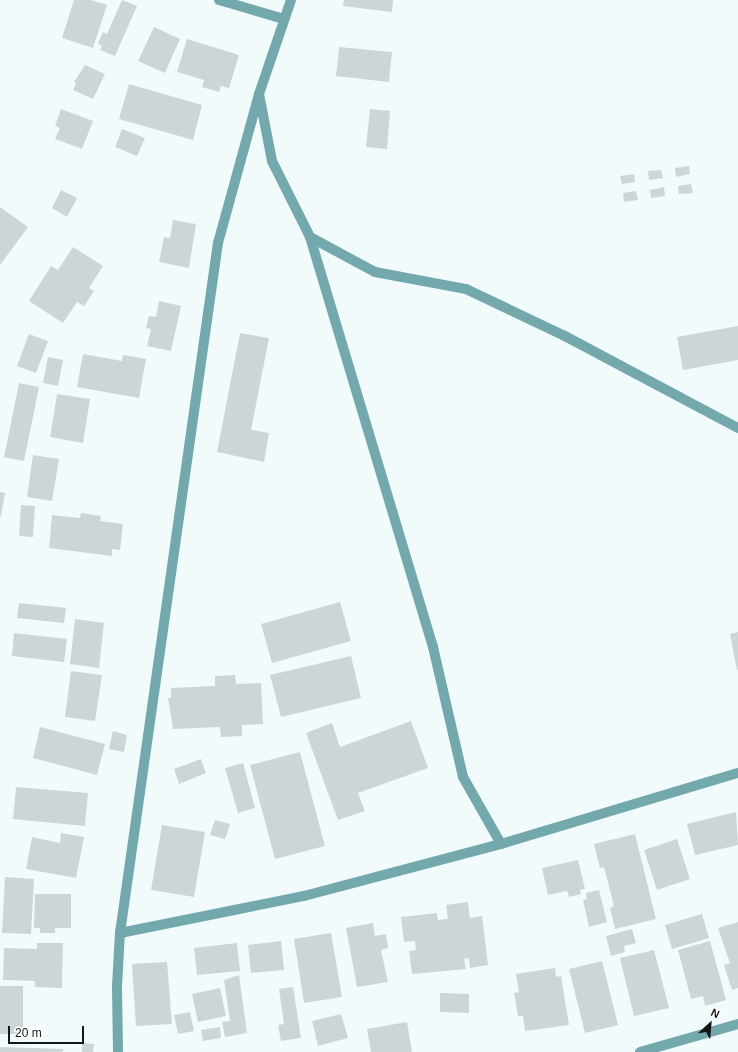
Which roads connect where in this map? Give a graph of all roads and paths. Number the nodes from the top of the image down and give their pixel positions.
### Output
1 (219, 0) edge
2 (292, 0) edge
3 (284, 19) junction
4 (259, 94) junction
5 (310, 237) junction
6 (738, 428) edge
7 (738, 773) edge
8 (501, 844) junction
9 (120, 933) junction
10 (738, 1024) edge
11 (118, 1052) edge
12 (640, 1052) edge

1 - 3 street
2 - 3 street
3 - 4 street
4 - 5 street
4 - 9 street
5 - 6 street
5 - 8 street
7 - 8 street
8 - 9 street
9 - 11 street
10 - 12 street

